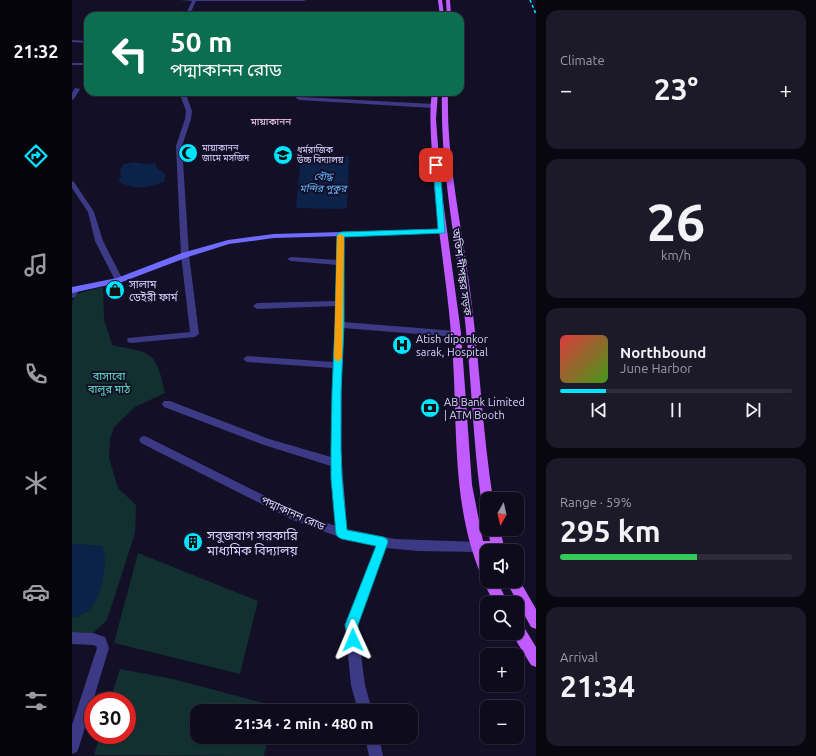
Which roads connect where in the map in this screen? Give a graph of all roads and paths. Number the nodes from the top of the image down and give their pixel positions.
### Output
1 (182, 0) edge
2 (261, 0) edge
3 (304, 0) edge
4 (440, 0) edge
5 (448, 0) edge
6 (194, 1) junction
7 (189, 12) edge
8 (442, 12) edge
9 (449, 12) edge
10 (72, 41) edge
11 (84, 42) edge
12 (75, 64) edge
13 (72, 71) edge
14 (77, 89) dead end
15 (183, 96) edge
16 (299, 96) edge
17 (434, 96) edge
18 (445, 96) edge
19 (72, 99) edge
20 (433, 106) junction
21 (72, 183) edge
22 (75, 192) edge
23 (442, 231) junction
24 (456, 232) junction
25 (341, 234) junction
26 (184, 255) junction
27 (291, 259) dead end
28 (341, 263) junction
29 (119, 280) junction
30 (73, 292) edge
31 (340, 303) junction
32 (257, 306) dead end
33 (340, 325) junction
34 (456, 334) junction
35 (131, 340) dead end
36 (247, 359) dead end
37 (338, 365) junction
38 (167, 404) dead end
39 (144, 440) dead end
40 (336, 463) junction
41 (486, 492) edge
42 (342, 534) junction
43 (383, 542) junction
44 (478, 547) junction
45 (480, 553) edge
46 (517, 588) edge
47 (536, 622) edge
48 (72, 638) edge
49 (524, 640) edge
50 (536, 660) edge
51 (363, 704) edge
52 (373, 744) edge
53 (72, 746) edge
54 (376, 756) edge

1 - 6 street
2 - 3 street
2 - 6 street
4 - 8 main road
5 - 9 main road
6 - 7 street
10 - 11 street
12 - 13 street
14 - 19 street
15 - 26 street
16 - 20 street
17 - 20 main road, অতিশ দীপঙ্কর সড়ক
18 - 24 main road, অতিশ দীপঙ্কর সড়ক
20 - 23 main road, অতিশ দীপঙ্কর সড়ক
21 - 22 street
22 - 29 street
23 - 24 main road
23 - 25 street
23 - 34 main road, অতিশ দীপঙ্কর সড়ক
24 - 41 main road, অতিশ দীপঙ্কর সড়ক
25 - 26 street
25 - 28 street
26 - 29 street
26 - 35 street
27 - 28 street
28 - 31 street
29 - 30 street
31 - 32 street
31 - 33 street
33 - 34 street
33 - 37 street
34 - 44 main road, অতিশ দীপঙ্কর সড়ক
36 - 37 street
37 - 40 street
38 - 40 street
39 - 42 street, পদ্মাকানন রোড
40 - 42 street
42 - 43 street, পদ্মাকানন রোড
43 - 44 street, পদ্মাকানন রোড
43 - 51 street
44 - 45 main road, অতিশ দীপঙ্কর সড়ক
46 - 47 main road
48 - 53 street
49 - 50 main road
52 - 54 street

